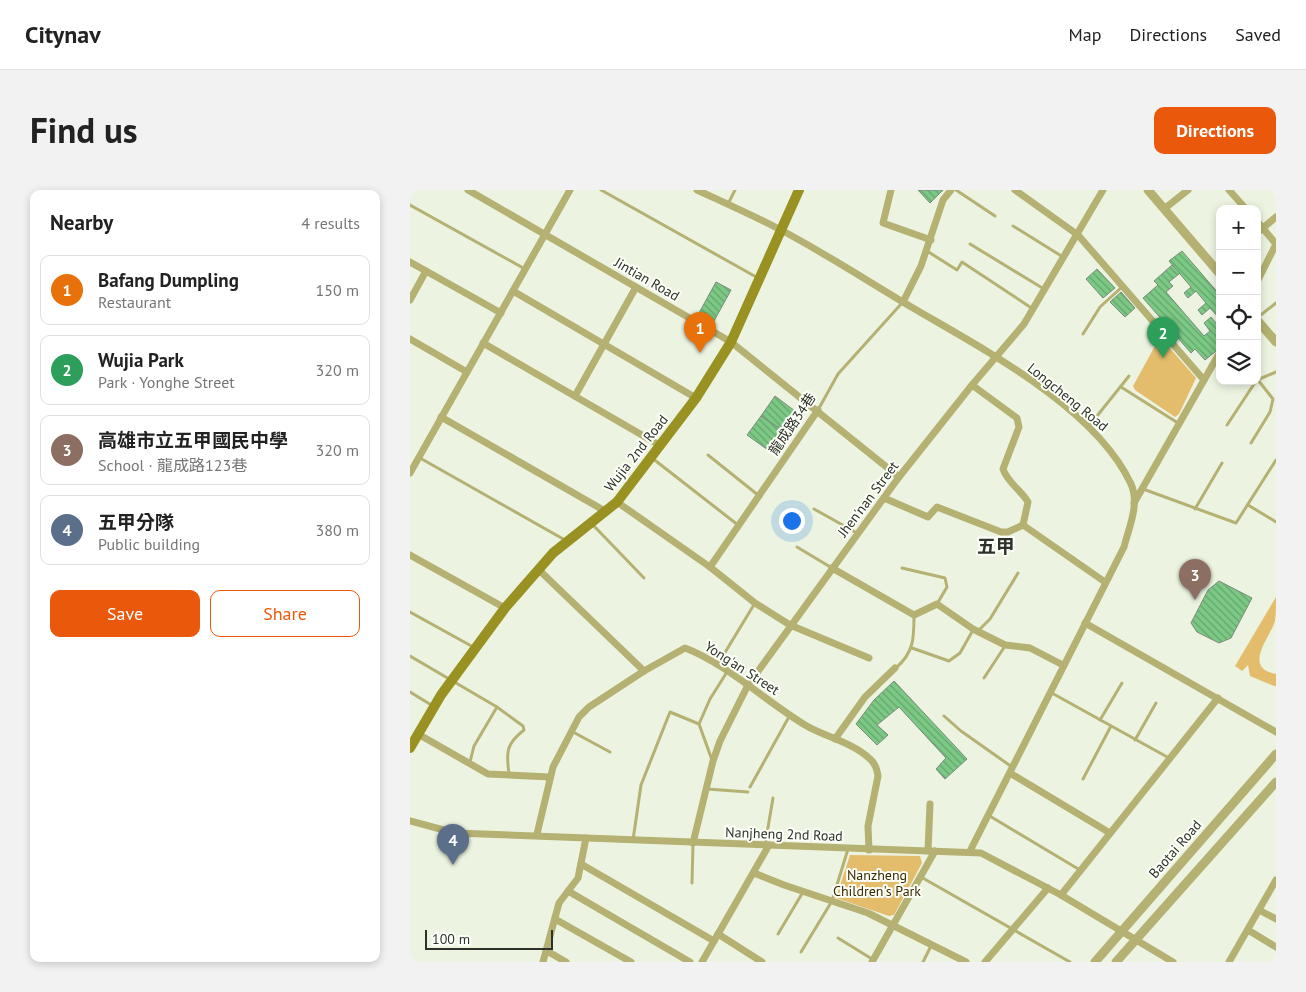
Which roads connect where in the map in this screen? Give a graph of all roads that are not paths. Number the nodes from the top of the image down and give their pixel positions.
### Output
1 (468, 190) edge
2 (570, 190) edge
3 (601, 190) edge
4 (697, 190) edge
5 (735, 190) edge
6 (799, 190) edge
7 (891, 190) edge
8 (951, 190) edge
9 (956, 190) edge
10 (1015, 190) edge
11 (1103, 190) edge
12 (1148, 190) edge
13 (1188, 190) edge
14 (1229, 190) edge
15 (727, 204) junction
16 (410, 205) edge
17 (1242, 205) edge
18 (1164, 209) junction
19 (995, 216) dead end
20 (1276, 217) edge
21 (1012, 226) dead end
22 (1261, 229) edge
23 (780, 230) junction
24 (1261, 231) edge
25 (545, 234) junction
26 (1078, 235) junction
27 (931, 240) junction
28 (970, 244) dead end
29 (1276, 244) edge
30 (927, 250) junction
31 (1064, 257) junction
32 (410, 262) edge
33 (1216, 267) edge
34 (526, 269) junction
35 (426, 271) junction
36 (1261, 274) edge
37 (759, 278) junction
38 (1122, 286) junction
39 (636, 287) junction
40 (1045, 290) junction
41 (513, 291) junction
42 (410, 300) edge
43 (903, 302) junction
44 (1276, 303) edge
45 (1034, 309) junction
46 (501, 313) junction
47 (1261, 316) edge
48 (1261, 324) edge
49 (1083, 334) dead end
50 (410, 339) edge
51 (731, 342) junction
52 (1276, 342) edge
53 (483, 343) junction
54 (604, 344) junction
55 (996, 357) junction
56 (1216, 359) edge
57 (467, 372) junction
58 (1276, 372) edge
59 (1129, 376) dead end
60 (1261, 378) edge
61 (1204, 380) junction
62 (1261, 384) edge
63 (972, 385) junction
64 (1254, 385) edge
65 (1121, 387) junction
66 (575, 396) junction
67 (696, 398) junction
68 (818, 410) junction
69 (441, 418) junction
70 (1179, 424) junction
71 (1227, 425) dead end
72 (1088, 428) junction
73 (1251, 443) dead end
74 (660, 446) junction
75 (708, 454) dead end
76 (419, 457) junction
77 (651, 457) junction
78 (1276, 460) edge
79 (413, 462) edge
80 (1222, 463) dead end
81 (410, 473) edge
82 (899, 477) junction
83 (1143, 489) junction
84 (759, 496) junction
85 (884, 498) junction
86 (617, 502) junction
87 (1134, 503) junction
88 (1248, 505) junction
89 (814, 509) dead end
90 (1195, 509) junction
91 (606, 511) junction
92 (1276, 522) edge
93 (591, 523) junction
94 (1023, 524) junction
95 (738, 526) junction
96 (858, 534) junction
97 (567, 542) junction
98 (797, 547) dead end
99 (410, 556) edge
100 (710, 567) junction
101 (832, 568) junction
102 (902, 568) dead end
103 (538, 569) junction
104 (1018, 573) dead end
105 (644, 578) dead end
106 (1105, 582) junction
107 (755, 603) junction
108 (937, 604) junction
109 (505, 608) junction
110 (410, 612) edge
111 (914, 615) junction
112 (1085, 623) junction
113 (790, 625) junction
114 (975, 630) junction
115 (1005, 645) junction
116 (912, 648) junction
117 (475, 649) junction
118 (410, 656) edge
119 (869, 658) dead end
120 (1063, 665) junction
121 (717, 666) junction
122 (896, 668) joint
123 (644, 671) junction
124 (727, 672) junction
125 (984, 678) dead end
126 (452, 680) junction
127 (1122, 683) dead end
128 (748, 685) junction
129 (410, 692) edge
130 (1050, 692) junction
131 (1218, 698) junction
132 (1156, 703) dead end
133 (434, 706) junction
134 (497, 707) junction
135 (790, 715) junction
136 (944, 716) dead end
137 (1100, 720) junction
138 (699, 724) junction
139 (1111, 726) junction
140 (572, 731) junction
141 (1276, 732) edge
142 (418, 734) junction
143 (835, 739) junction
144 (1135, 740) junction
145 (410, 748) edge
146 (610, 752) dead end
147 (1276, 754) edge
148 (1170, 759) junction
149 (713, 761) junction
150 (470, 763) junction
151 (1012, 770) junction
152 (509, 775) junction
153 (550, 777) junction
154 (1083, 779) dead end
155 (1276, 782) edge
156 (750, 787) dead end
157 (706, 788) junction
158 (748, 792) dead end
159 (773, 798) dead end
160 (930, 804) dead end
161 (988, 815) junction
162 (410, 821) edge
163 (1110, 833) junction
164 (537, 834) junction
165 (586, 838) junction
166 (633, 840) junction
167 (693, 843) junction
168 (767, 845) junction
169 (848, 849) junction
170 (868, 850) junction
171 (931, 851) junction
172 (970, 851) junction
173 (581, 864) junction
174 (1080, 870) junction
175 (754, 873) junction
176 (920, 876) junction
177 (1276, 880) edge
178 (692, 883) dead end
179 (1048, 888) junction
180 (568, 891) junction
181 (804, 892) junction
182 (1061, 895) junction
183 (832, 901) junction
184 (1259, 910) junction
185 (555, 919) junction
186 (1276, 919) edge
187 (893, 924) junction
188 (1013, 929) junction
189 (1248, 930) junction
190 (1122, 931) junction
191 (778, 934) dead end
192 (716, 937) junction
193 (838, 938) dead end
194 (1136, 940) junction
195 (932, 944) junction
196 (1276, 947) edge
197 (547, 951) junction
198 (801, 952) dead end
199 (872, 961) edge
200 (544, 962) edge
201 (566, 962) edge
202 (631, 962) edge
203 (690, 962) edge
204 (702, 962) edge
205 (762, 962) edge
206 (923, 962) edge
207 (966, 962) edge
208 (985, 962) edge
209 (1070, 962) edge
210 (1095, 962) edge
211 (1116, 962) edge
212 (1173, 962) edge
213 (1230, 962) edge

1 - 25 street, Jintian Road
2 - 25 street
3 - 37 lane
4 - 15 street, Longcheng Road
5 - 15 lane
6 - 23 main road, Wujia 2nd Road
7 - 27 street
8 - 27 street
9 - 19 lane
10 - 26 street
11 - 26 street, Jhen'nan Street
12 - 18 street
13 - 18 street
14 - 17 street
15 - 23 street, Longcheng Road
16 - 34 lane
18 - 33 street
20 - 22 street
21 - 31 lane
23 - 37 main road, Wujia 2nd Road
23 - 43 street, Longcheng Road
24 - 29 street
25 - 34 street
25 - 39 street, Jintian Road
26 - 31 street, Jhen'nan Street
26 - 38 street
27 - 30 street
28 - 40 lane
29 - 36 street
30 - 43 street
30 - 45 lane
31 - 40 street, Jhen'nan Street
32 - 35 street
34 - 41 street
35 - 42 street
35 - 46 street
37 - 51 main road, Wujia 2nd Road
38 - 49 lane
38 - 61 street
39 - 51 street, Jintian Road
39 - 54 street
40 - 45 street, Jhen'nan Street
41 - 46 street
41 - 54 street
43 - 55 street, Longcheng Road
43 - 68 lane, 龍成路34巷
44 - 47 lane
45 - 55 street, Jhen'nan Street
46 - 53 street
48 - 52 street
50 - 57 street
51 - 67 main road, Wujia 2nd Road
51 - 68 street, Jintian Road
53 - 57 street
53 - 66 street
54 - 66 street
54 - 67 street
55 - 63 street, Jhen'nan Street
55 - 72 street, Longcheng Road
56 - 61 street
57 - 69 street
58 - 60 lane
59 - 65 lane
61 - 70 street
62 - 73 lane
63 - 82 street, Jhen'nan Street
63 - 94 street
64 - 71 lane
65 - 70 lane
65 - 72 lane
66 - 74 street
67 - 74 main road, Wujia 2nd Road
68 - 82 street, Jintian Road
68 - 84 street, 龍成路34巷
69 - 76 street
69 - 91 street
70 - 83 street
72 - 87 street, Longcheng Road
74 - 77 main road, Wujia 2nd Road
75 - 84 lane
76 - 79 street
76 - 97 lane
77 - 86 main road, Wujia 2nd Road
77 - 95 lane
78 - 88 lane
79 - 81 street
80 - 90 lane
82 - 85 street, Jhen'nan Street
83 - 87 street
83 - 90 lane
84 - 95 street, 龍成路34巷
85 - 94 street
85 - 96 street, Jhen'nan Street
86 - 91 main road, Wujia 2nd Road
86 - 100 street
87 - 106 street, Longcheng Road
88 - 90 lane
88 - 92 lane
89 - 96 lane
91 - 93 main road, Wujia 2nd Road
93 - 97 main road, Wujia 2nd Road
93 - 105 lane
94 - 106 street
95 - 100 street, 龍成路34巷
96 - 101 street, Jhen'nan Street
97 - 103 main road, Wujia 2nd Road
98 - 101 lane
99 - 109 street
100 - 107 street
101 - 111 street
101 - 113 street, Jhen'nan Street
102 - 108 lane
103 - 109 main road, Wujia 2nd Road
103 - 123 street
104 - 114 lane
106 - 112 street, Longcheng Road
107 - 113 street
107 - 121 lane
108 - 111 street
108 - 114 street
109 - 117 main road, Wujia 2nd Road
110 - 117 lane
111 - 116 lane
112 - 120 street, Longcheng Road
112 - 131 street
113 - 119 street
113 - 128 street, Jhen'nan Street
114 - 115 street
114 - 116 lane
115 - 120 street
115 - 125 lane
116 - 122 lane
117 - 126 main road, Wujia 2nd Road
118 - 126 lane
120 - 130 street, Longcheng Road
121 - 123 street, Yong'an Street
121 - 124 street, Yong'an Street
122 - 143 street
123 - 140 street, Yong'an Street
124 - 128 street, Yong'an Street
124 - 138 lane
126 - 133 main road, Wujia 2nd Road
126 - 134 lane
127 - 137 lane
128 - 135 street, Yong'an Street
128 - 149 street, Jhen'nan Street
129 - 133 lane
130 - 137 lane
130 - 151 street, Longcheng Road
131 - 141 street
131 - 148 street
132 - 144 lane
133 - 142 main road, Wujia 2nd Road
134 - 150 lane
134 - 152 lane
135 - 143 street, Yong'an Street
135 - 156 lane
136 - 151 lane
137 - 139 lane
138 - 149 lane
138 - 166 lane
139 - 144 lane
139 - 154 lane
140 - 146 lane
140 - 153 street, Yong'an Street
142 - 145 main road, Wujia 2nd Road
142 - 150 street
143 - 170 street, Yong'an Street
144 - 148 lane
147 - 190 street, Baotai Road
148 - 163 street
149 - 157 street, Jhen'nan Street
150 - 152 street
151 - 161 street, Longcheng Road
151 - 163 street
152 - 153 street
153 - 164 street, Yong'an Street
155 - 194 street
157 - 158 lane
157 - 167 street, Jhen'nan Street
159 - 168 lane
160 - 171 street
161 - 172 street, Longcheng Road
161 - 174 lane
162 - 164 street, Nanjheng 2nd Road
163 - 174 street
164 - 165 street, Nanjheng 2nd Road
165 - 166 street, Nanjheng 2nd Road
165 - 173 street
166 - 167 street, Nanjheng 2nd Road
167 - 168 street, Nanjheng 2nd Road
167 - 178 lane
168 - 169 street, Nanjheng 2nd Road
168 - 175 street
169 - 170 street, Nanjheng 2nd Road
169 - 183 lane
170 - 171 street, Nanjheng 2nd Road
171 - 172 street, Nanjheng 2nd Road
171 - 176 street
172 - 179 street, Nanjheng 2nd Road
173 - 180 street
173 - 192 street
174 - 182 street
175 - 181 street
175 - 192 street
176 - 187 street
176 - 188 lane
177 - 184 street
179 - 182 street, Nanjheng 2nd Road
179 - 188 street
180 - 185 street
180 - 203 street
181 - 183 street
181 - 191 lane
182 - 190 street, Nanjheng 2nd Road
183 - 187 street
183 - 198 lane
184 - 186 street
184 - 189 street
185 - 197 street
185 - 202 street
187 - 195 street
187 - 199 street
188 - 208 street
188 - 209 lane
189 - 196 street
189 - 213 street
190 - 194 street, Nanjheng 2nd Road
190 - 210 street, Baotai Road
192 - 204 street
192 - 205 street
193 - 199 lane
194 - 211 street
194 - 212 street, Nanjheng 2nd Road
195 - 206 lane
195 - 207 street
197 - 200 street
197 - 201 street

